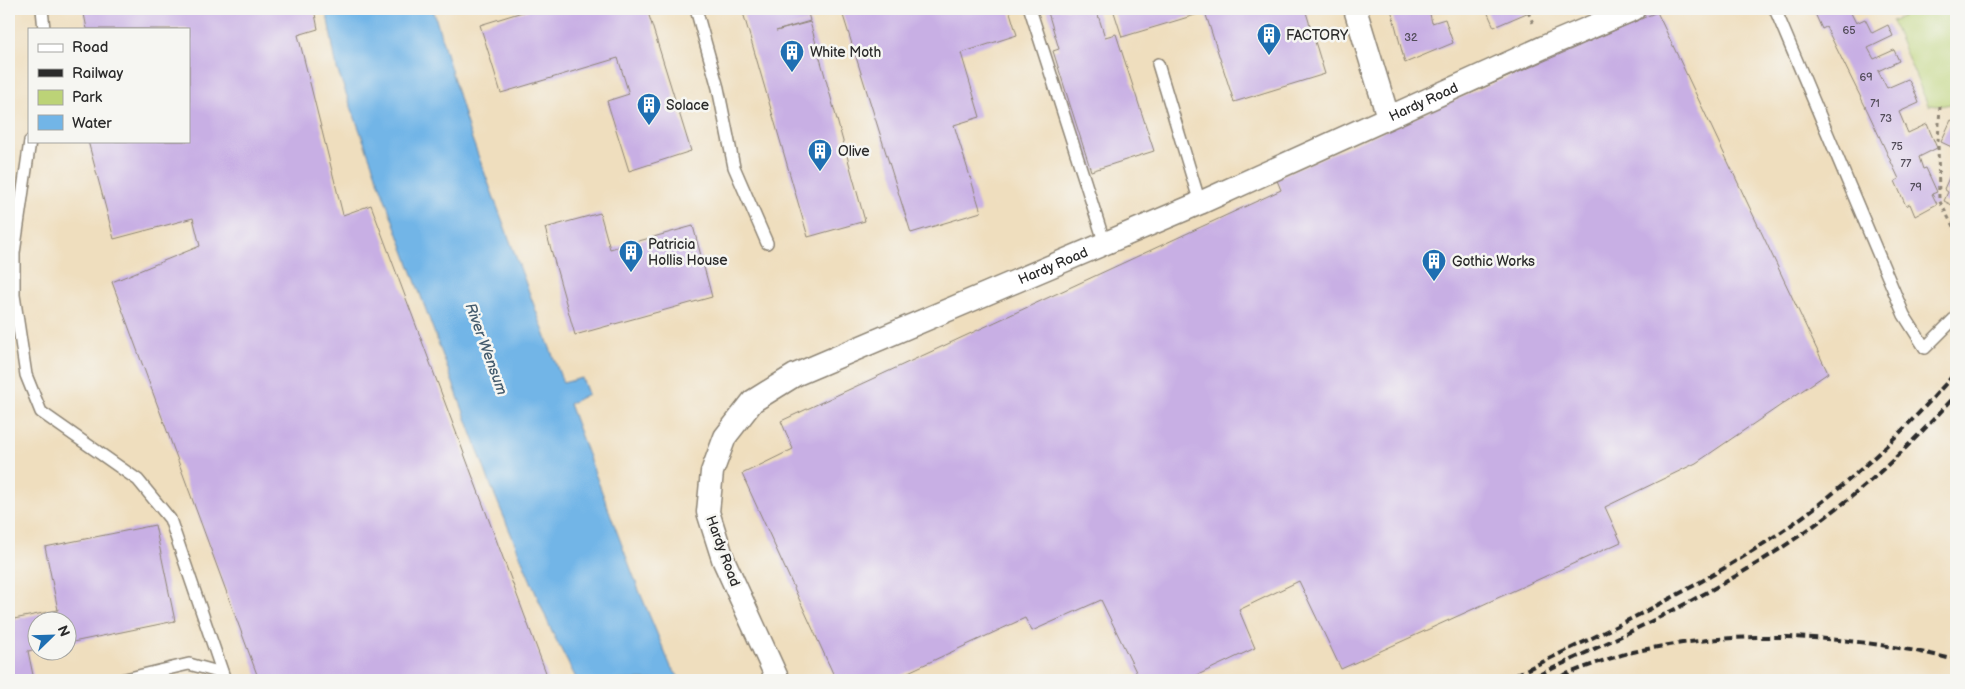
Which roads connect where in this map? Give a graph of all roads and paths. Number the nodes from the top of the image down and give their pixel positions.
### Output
1 (42, 9) edge
2 (696, 9) edge
3 (1030, 9) edge
4 (1355, 9) edge
5 (1634, 9) edge
6 (1775, 9) edge
7 (44, 28) edge
8 (1158, 64) dead end
9 (1940, 106) dead end
10 (1388, 117) junction
11 (30, 142) edge
12 (1200, 203) junction
13 (1956, 232) edge
14 (767, 243) dead end
15 (1105, 244) junction
16 (1956, 317) edge
17 (224, 676) edge
18 (121, 680) edge
19 (778, 680) edge

1 - 7 lane
2 - 14 lane
3 - 15 lane
4 - 10 street
5 - 10 street, Hardy Road
6 - 16 lane
8 - 12 lane
9 - 13 path
10 - 12 street, Hardy Road
11 - 17 lane
12 - 15 street, Hardy Road
15 - 19 street, Hardy Road
17 - 18 lane

